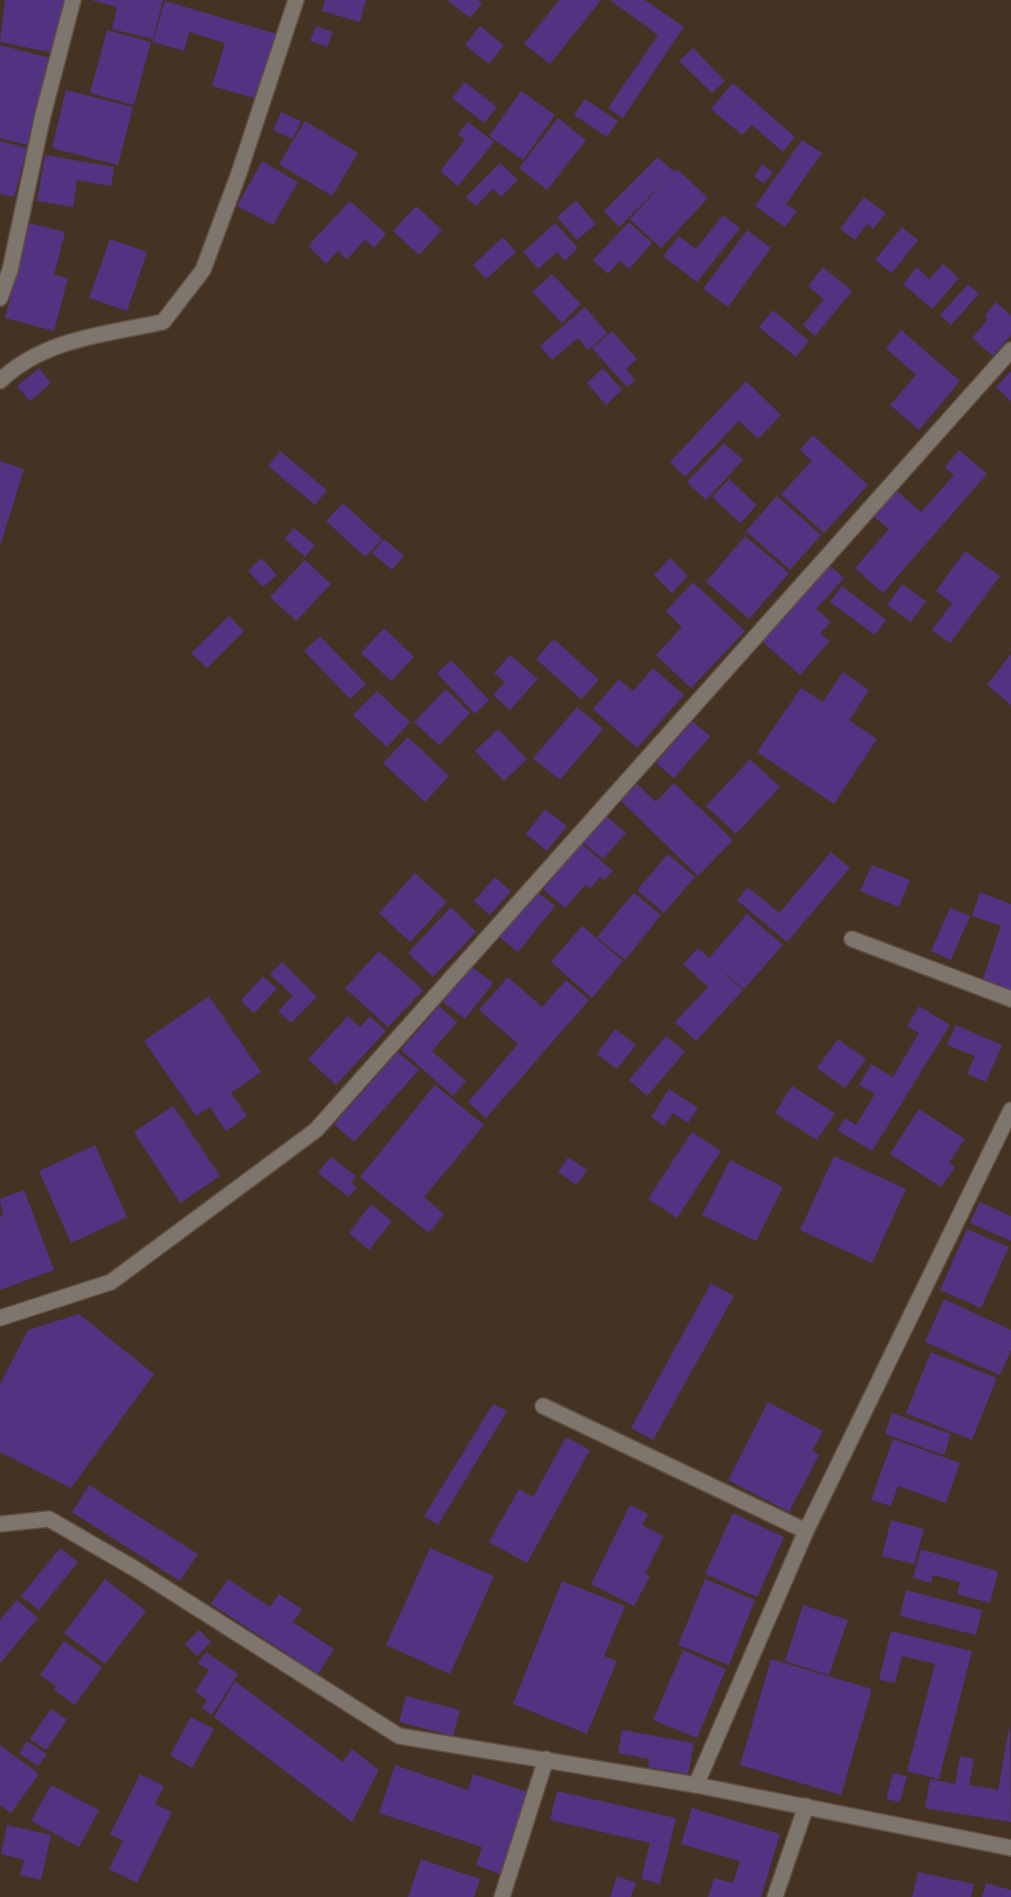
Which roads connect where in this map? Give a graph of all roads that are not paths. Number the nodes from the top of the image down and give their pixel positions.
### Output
1 (73, 0) edge
2 (296, 0) edge
3 (0, 298) edge
4 (1011, 350) edge
5 (0, 381) edge
6 (852, 939) dead end
7 (1011, 999) edge
8 (1011, 1110) edge
9 (0, 1318) edge
10 (543, 1407) dead end
11 (0, 1524) edge
12 (806, 1531) junction
13 (546, 1760) junction
14 (696, 1785) junction
15 (806, 1806) junction
16 (1011, 1848) edge
17 (502, 1897) edge
18 (775, 1897) edge

1 - 3 street
2 - 5 street
4 - 9 street
6 - 7 street
8 - 12 street
10 - 12 street
11 - 13 street
12 - 14 street
13 - 14 street
13 - 17 street
14 - 15 street
15 - 16 street
15 - 18 street

